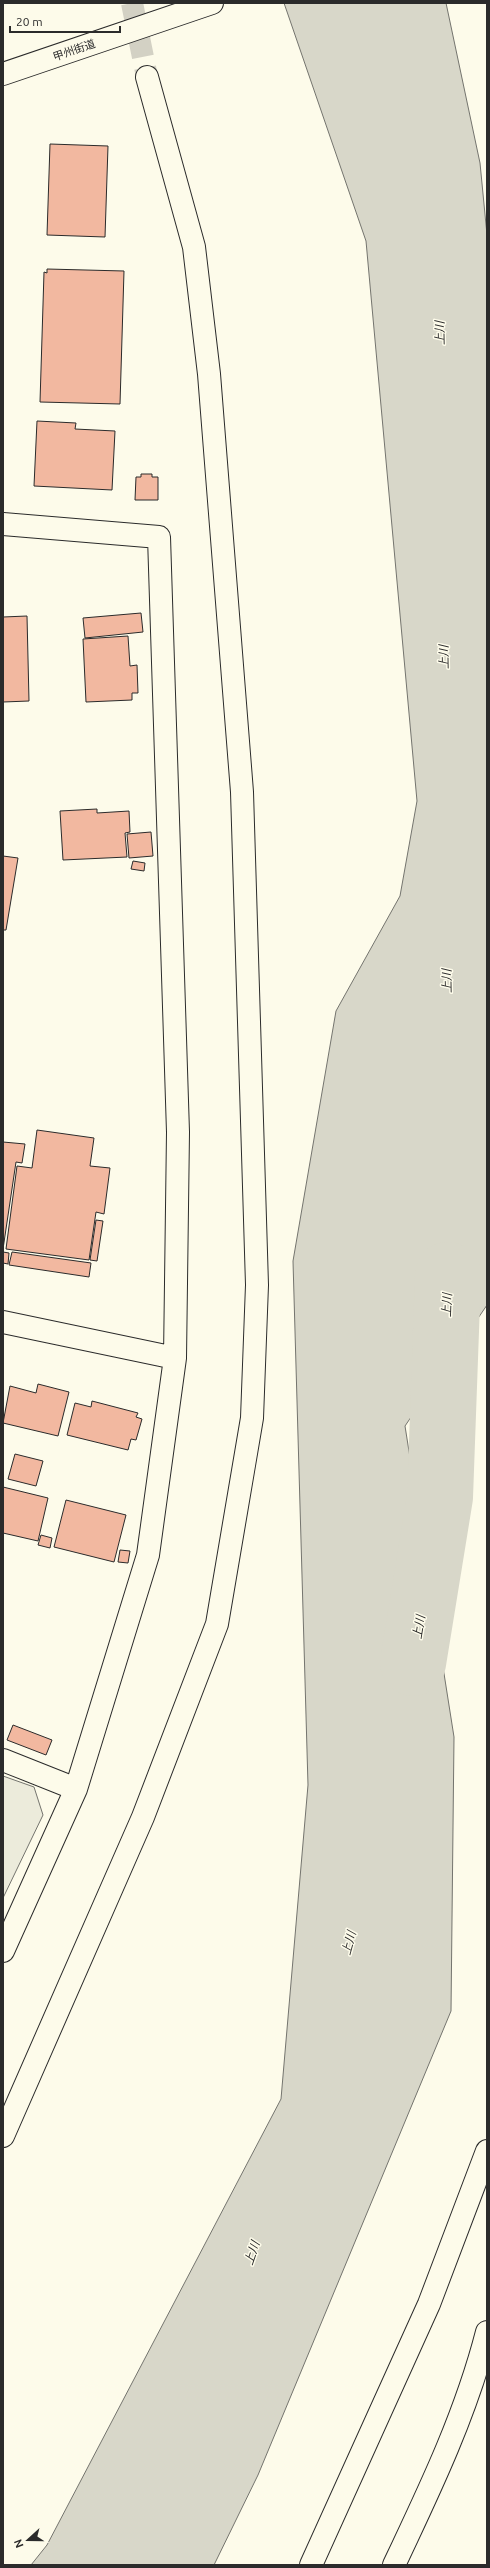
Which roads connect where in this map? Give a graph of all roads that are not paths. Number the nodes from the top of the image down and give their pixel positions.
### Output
1 (212, 3) edge
2 (3, 74) edge
3 (147, 77) tunnel mouth
4 (3, 524) edge
5 (3, 1322) edge
6 (175, 1358) junction
7 (3, 1760) edge
8 (76, 1789) junction
9 (3, 1951) edge
10 (3, 2136) edge
11 (487, 2151) edge
12 (487, 2332) edge
13 (482, 2374) edge
14 (310, 2565) edge
15 (394, 2565) edge

1 - 2 main road, 甲州街道
3 - 10 main road
4 - 6 main road
5 - 6 main road
6 - 8 main road
7 - 8 main road
8 - 9 main road
11 - 14 main road
12 - 13 main road
13 - 15 main road

